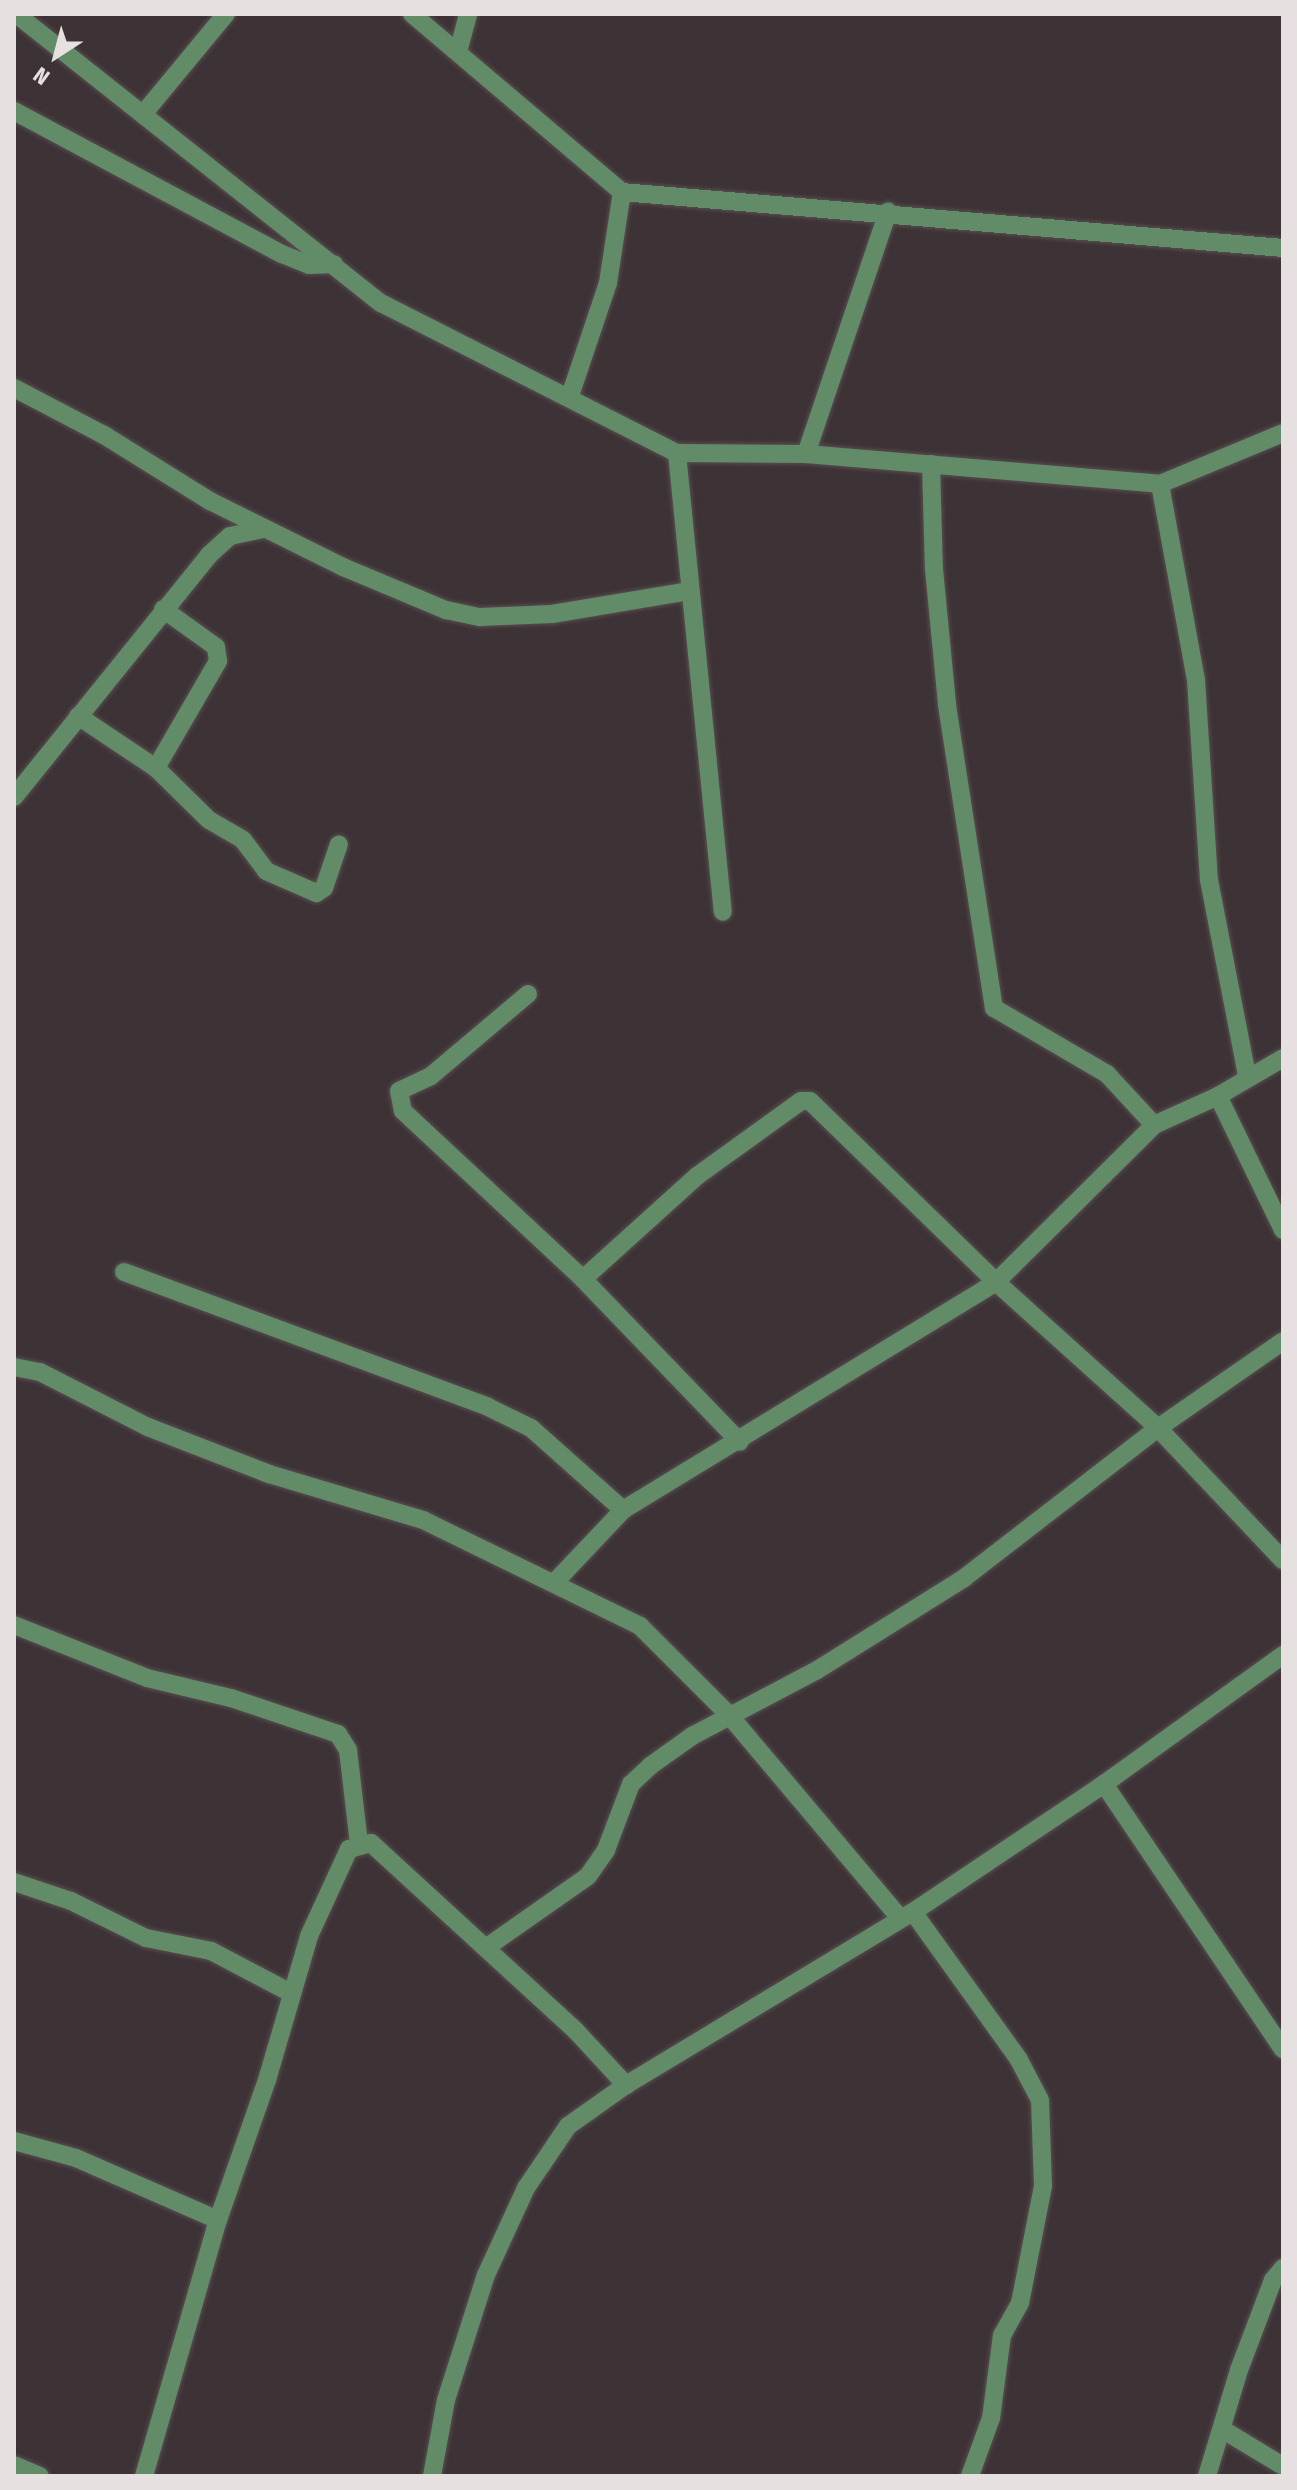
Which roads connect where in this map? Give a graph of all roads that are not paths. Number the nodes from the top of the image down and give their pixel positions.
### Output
1 (226, 14) edge
2 (412, 14) edge
3 (468, 14) edge
4 (16, 18) edge
5 (458, 52) junction
6 (14, 111) edge
7 (144, 113) junction
8 (622, 192) junction
9 (888, 212) junction
10 (1283, 248) edge
11 (334, 264) junction
12 (14, 388) edge
13 (570, 396) junction
14 (1283, 433) edge
15 (677, 453) junction
16 (806, 454) junction
17 (931, 464) junction
18 (1160, 484) junction
19 (263, 529) junction
20 (690, 591) junction
21 (163, 609) junction
22 (78, 716) junction
23 (156, 768) junction
24 (14, 797) edge
25 (339, 844) dead end
26 (723, 912) dead end
27 (528, 994) dead end
28 (1283, 1058) edge
29 (1247, 1076) junction
30 (1218, 1096) junction
31 (1154, 1125) junction
32 (1283, 1230) edge
33 (124, 1272) dead end
34 (583, 1279) junction
35 (996, 1282) junction
36 (1283, 1341) edge
37 (14, 1367) edge
38 (1158, 1428) junction
39 (740, 1442) junction
40 (623, 1510) junction
41 (1283, 1560) edge
42 (554, 1583) junction
43 (14, 1625) edge
44 (1283, 1655) edge
45 (729, 1715) junction
46 (1104, 1784) junction
47 (359, 1843) junction
48 (14, 1882) edge
49 (906, 1915) junction
50 (487, 1947) junction
51 (291, 1993) junction
52 (1283, 2049) edge
53 (626, 2085) junction
54 (14, 2141) edge
55 (218, 2220) junction
56 (1283, 2268) edge
57 (1225, 2431) junction
58 (14, 2465) edge
59 (1283, 2466) edge
60 (40, 2476) edge
61 (144, 2476) edge
62 (432, 2476) edge
63 (970, 2476) edge
64 (1207, 2476) edge

1 - 7 street
2 - 5 street
3 - 5 street
4 - 7 street
5 - 8 street
6 - 11 street
7 - 11 street
8 - 9 street
8 - 13 street
9 - 10 street
9 - 16 street
11 - 13 street
12 - 19 street
13 - 15 street
14 - 18 street
15 - 16 street
15 - 20 street
16 - 17 street
17 - 18 street
17 - 31 street
18 - 29 street
19 - 20 street
19 - 21 street
20 - 26 street
21 - 22 street
21 - 23 street
22 - 23 street
22 - 24 street
23 - 25 street
27 - 34 street
28 - 29 street
29 - 30 street
30 - 31 street
30 - 32 street
31 - 35 street
33 - 40 street
34 - 35 street
34 - 39 street
35 - 38 street
35 - 39 street
36 - 38 street
37 - 42 street
38 - 41 street
38 - 45 street
39 - 40 street
40 - 42 street
42 - 45 street
43 - 47 street
44 - 46 street
45 - 49 street
45 - 50 street
46 - 49 street
46 - 52 street
47 - 50 street
47 - 51 street
48 - 51 street
49 - 53 street
49 - 63 street
50 - 53 street
51 - 55 street
53 - 62 street
54 - 55 street
55 - 61 street
56 - 57 street
57 - 59 street
57 - 64 street
58 - 60 street

